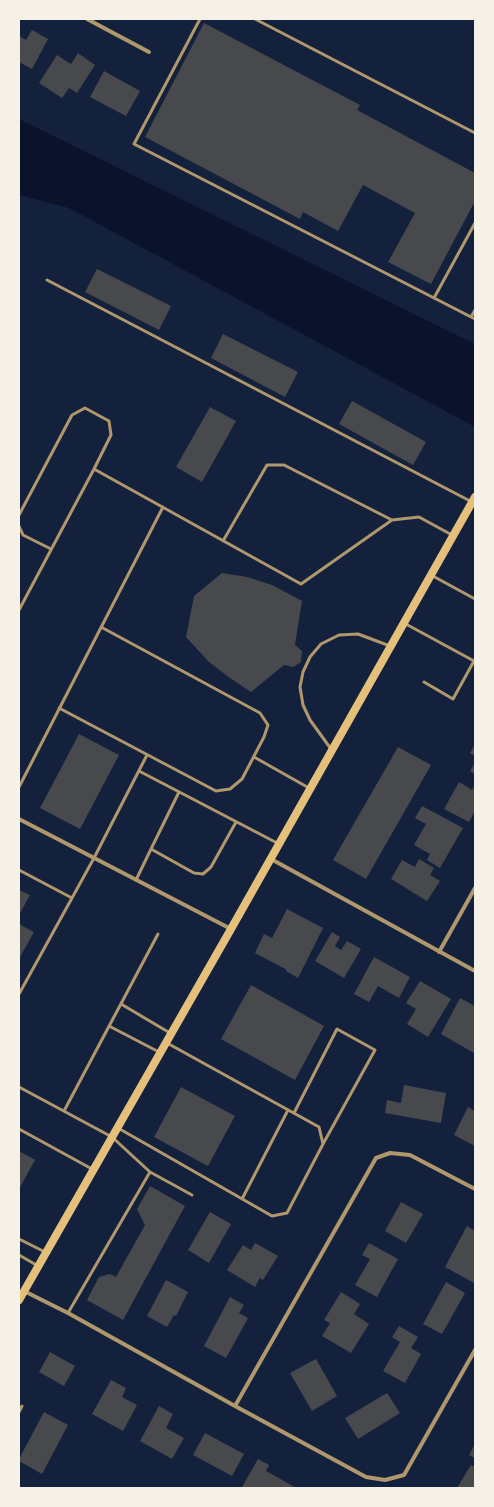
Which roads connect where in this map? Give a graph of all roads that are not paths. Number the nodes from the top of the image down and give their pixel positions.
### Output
1 (87, 19) edge
2 (200, 19) edge
3 (255, 19) edge
4 (149, 52) dead end
5 (475, 133) edge
6 (475, 224) edge
7 (46, 280) dead end
8 (434, 298) junction
9 (475, 310) edge
10 (473, 318) edge
11 (94, 469) junction
12 (474, 499) edge
13 (163, 507) junction
14 (19, 515) edge
15 (392, 520) junction
16 (19, 526) edge
17 (453, 536) junction
18 (223, 541) junction
19 (51, 549) junction
20 (431, 574) junction
21 (475, 599) edge
22 (19, 610) edge
23 (404, 623) junction
24 (101, 628) junction
25 (391, 647) junction
26 (424, 682) dead end
27 (59, 708) junction
28 (332, 751) junction
29 (147, 755) junction
30 (254, 757) junction
31 (138, 771) junction
32 (19, 787) edge
33 (310, 789) junction
34 (179, 792) junction
35 (19, 819) edge
36 (236, 822) junction
37 (279, 844) junction
38 (151, 849) junction
39 (94, 858) junction
40 (271, 859) junction
41 (19, 870) edge
42 (136, 880) junction
43 (475, 888) edge
44 (72, 898) junction
45 (231, 929) junction
46 (158, 934) dead end
47 (438, 952) junction
48 (475, 971) edge
49 (19, 994) edge
50 (121, 1004) junction
51 (109, 1026) junction
52 (171, 1034) junction
53 (166, 1043) junction
54 (160, 1052) junction
55 (19, 1087) edge
56 (288, 1110) junction
57 (64, 1111) junction
58 (294, 1113) junction
59 (118, 1128) junction
60 (19, 1129) edge
61 (112, 1137) junction
62 (323, 1144) junction
63 (94, 1170) junction
64 (150, 1172) junction
65 (475, 1189) edge
66 (192, 1195) dead end
67 (242, 1199) junction
68 (19, 1239) edge
69 (46, 1252) junction
70 (19, 1256) edge
71 (38, 1266) junction
72 (24, 1291) junction
73 (19, 1300) edge
74 (68, 1313) junction
75 (475, 1350) edge
76 (22, 1406) dead end
77 (235, 1406) junction
78 (19, 1412) edge

1 - 4 street
2 - 8 lane
3 - 5 lane
6 - 8 lane
7 - 12 lane
8 - 10 lane
9 - 10 lane
11 - 13 lane
11 - 14 lane
11 - 19 lane
12 - 17 main road
13 - 18 lane
13 - 24 lane
15 - 17 lane
15 - 18 lane
15 - 18 lane
16 - 19 lane
17 - 20 main road
19 - 22 lane
20 - 21 lane
20 - 23 main road
23 - 25 main road
23 - 26 lane
24 - 27 lane
24 - 30 lane
25 - 28 main road
25 - 28 lane
27 - 29 lane
27 - 32 lane
28 - 33 main road
29 - 30 lane
29 - 31 lane
30 - 33 lane
31 - 34 lane
31 - 39 lane
33 - 37 main road
34 - 36 lane
34 - 38 lane
35 - 39 street
36 - 37 lane
36 - 38 lane
37 - 40 main road
38 - 42 lane
39 - 42 street
39 - 44 lane
40 - 45 main road
40 - 47 street
41 - 44 lane
42 - 45 street
43 - 47 street
44 - 49 lane
45 - 52 main road
46 - 50 lane
47 - 48 street
50 - 51 lane
50 - 52 lane
51 - 54 lane
51 - 57 lane
52 - 53 main road
53 - 54 main road
53 - 56 lane
54 - 59 main road
55 - 57 lane
56 - 58 lane
56 - 67 lane
57 - 61 lane
58 - 62 lane
58 - 62 lane
59 - 61 main road
59 - 67 lane
60 - 63 lane
61 - 63 main road
61 - 64 lane
62 - 67 lane
63 - 69 main road
64 - 66 lane
64 - 74 lane
65 - 77 street
68 - 69 lane
69 - 71 main road
70 - 71 lane
71 - 72 main road
72 - 73 main road
72 - 74 street
74 - 77 street
75 - 77 street
76 - 78 lane

